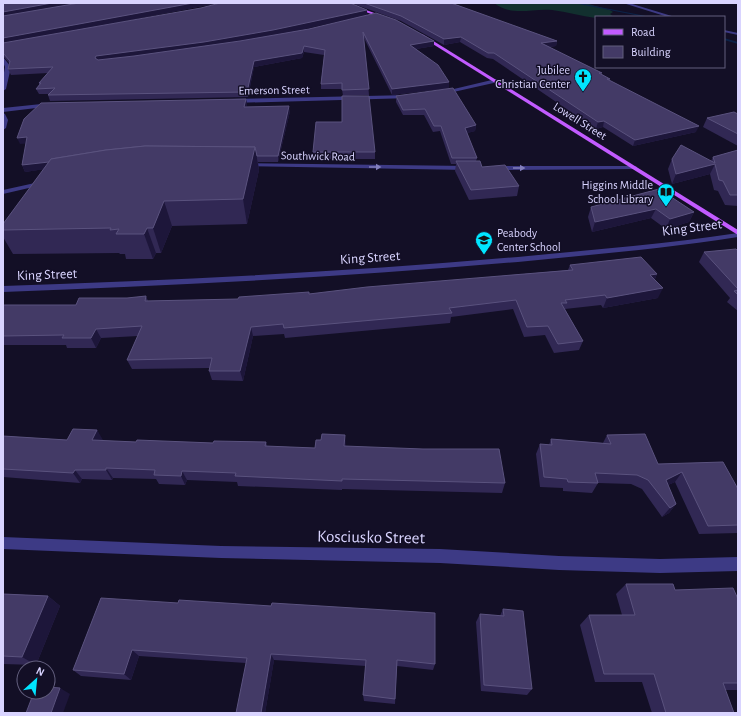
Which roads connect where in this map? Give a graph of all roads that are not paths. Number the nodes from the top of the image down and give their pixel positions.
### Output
1 (343, 3) edge
2 (625, 3) edge
3 (377, 15) junction
4 (670, 16) edge
5 (366, 18) edge
6 (391, 20) edge
7 (413, 30) edge
8 (725, 31) edge
9 (738, 34) edge
10 (4, 61) edge
11 (496, 81) junction
12 (3, 89) edge
13 (434, 94) edge
14 (415, 97) edge
15 (228, 101) edge
16 (57, 105) edge
17 (3, 110) edge
18 (3, 116) edge
19 (3, 128) edge
20 (238, 165) edge
21 (478, 168) edge
22 (485, 168) edge
23 (635, 168) junction
24 (52, 181) edge
25 (3, 192) edge
26 (738, 234) edge
27 (3, 289) edge
28 (3, 543) edge
29 (738, 564) edge

1 - 3 main road
2 - 4 street
3 - 5 street
3 - 6 main road
7 - 11 main road, Lowell Street
8 - 9 street
10 - 12 street
11 - 13 street
11 - 23 main road, Lowell Street
14 - 15 street, Emerson Street
16 - 17 street
18 - 19 street
20 -> 21 street, Southwick Road
22 -> 23 street
23 - 26 main road, Lowell Street
24 - 25 street
26 - 27 street, King Street
28 - 29 street, Kosciusko Street

